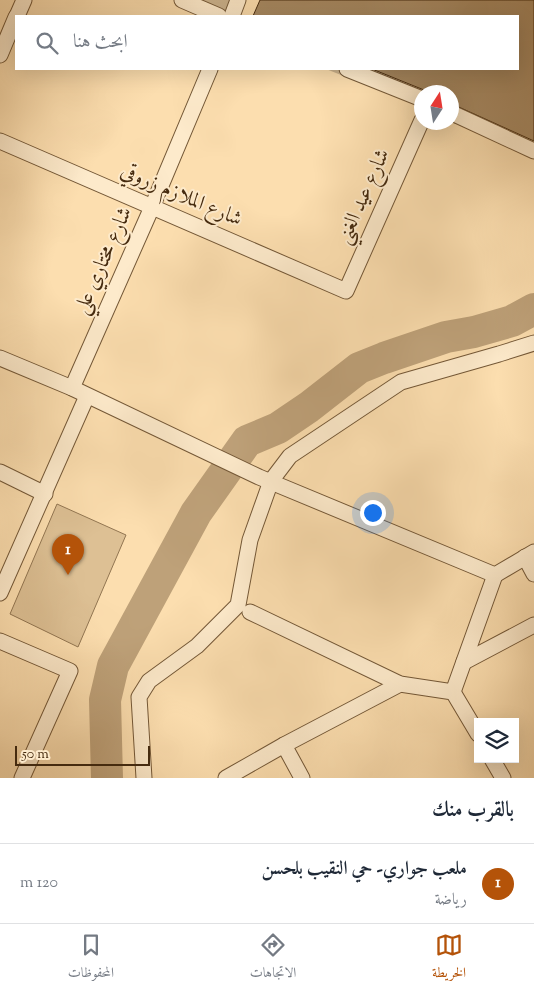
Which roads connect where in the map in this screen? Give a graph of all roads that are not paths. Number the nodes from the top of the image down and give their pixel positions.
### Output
1 (24, 0) edge
2 (182, 0) edge
3 (238, 0) edge
4 (17, 15) edge
5 (218, 15) edge
6 (232, 15) edge
7 (15, 19) edge
8 (0, 55) edge
9 (210, 70) edge
10 (350, 70) edge
11 (414, 96) edge
12 (459, 115) edge
13 (418, 130) edge
14 (0, 141) edge
15 (534, 151) edge
16 (152, 207) junction
17 (346, 291) joint
18 (534, 343) edge
19 (0, 358) edge
20 (72, 388) junction
21 (87, 396) junction
22 (0, 472) edge
23 (265, 479) junction
24 (45, 494) junction
25 (530, 555) edge
26 (534, 574) edge
27 (495, 575) junction
28 (0, 593) edge
29 (250, 612) dead end
30 (534, 625) edge
31 (0, 641) edge
32 (464, 662) junction
33 (400, 684) junction
34 (453, 692) junction
35 (474, 727) edge
36 (284, 745) junction
37 (494, 763) edge
38 (22, 778) edge
39 (144, 778) edge
40 (226, 778) edge
41 (302, 778) edge
42 (503, 778) edge

1 - 4 street
2 - 5 street
3 - 6 street
7 - 8 street
9 - 16 street, شارع مختاري علي
10 - 11 street
12 - 15 street
13 - 17 street, شارع عيد الغني
14 - 16 street, شارع الملازم زروقي
16 - 17 street, شارع الملازم زروقي
16 - 20 street, شارع مختاري علي
18 - 23 street
19 - 20 street
20 - 21 street
21 - 23 street
21 - 24 street
22 - 24 street
23 - 27 street
23 - 39 street
24 - 28 street
25 - 26 street
25 - 27 street
27 - 32 street
29 - 33 street
30 - 32 street
31 - 38 street
32 - 34 street
33 - 34 street
33 - 36 street
34 - 35 street
36 - 40 street
36 - 41 street
37 - 42 street

